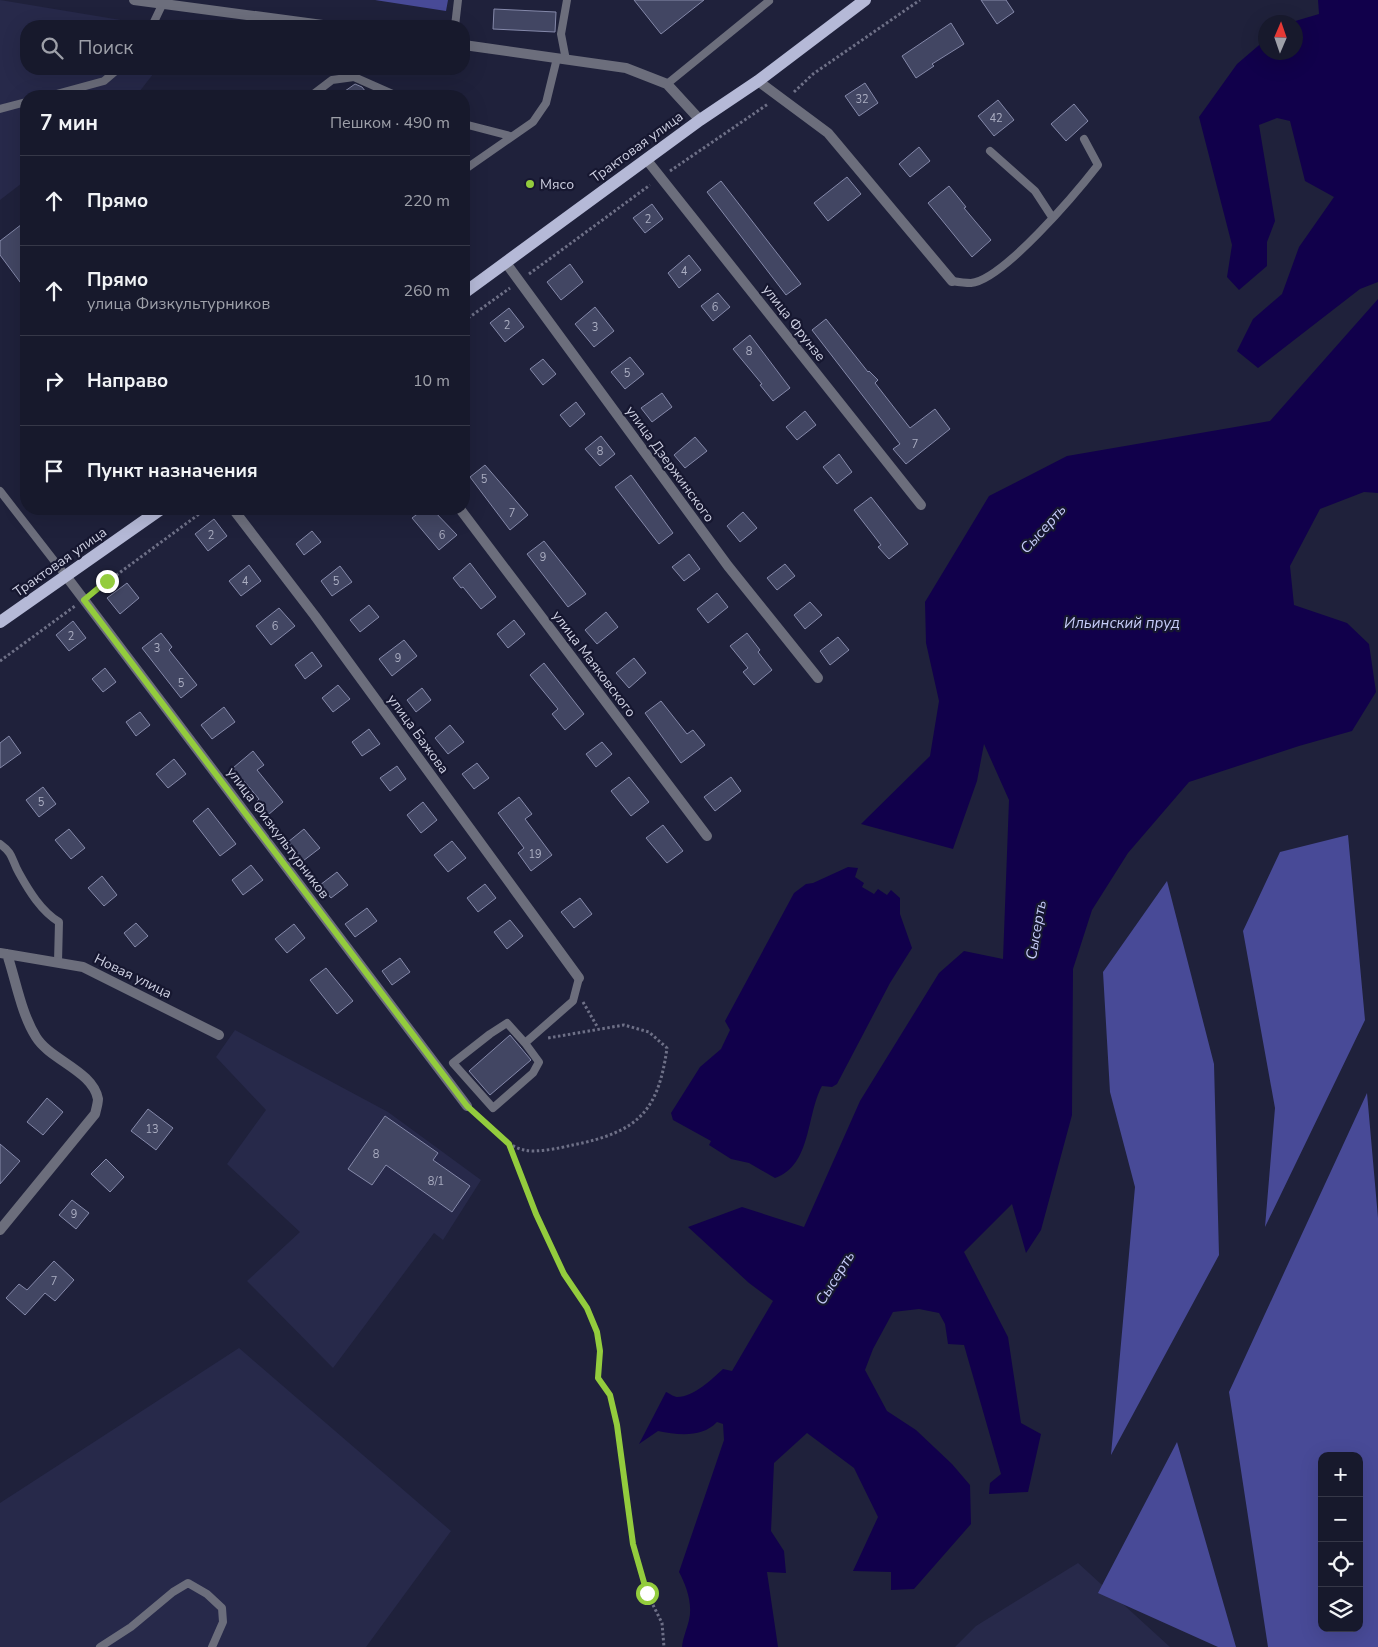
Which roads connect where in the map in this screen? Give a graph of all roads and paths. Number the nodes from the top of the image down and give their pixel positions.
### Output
1 (134, 0) edge
2 (458, 0) edge
3 (567, 0) edge
4 (865, 0) edge
5 (920, 0) edge
6 (770, 1) dead end
7 (162, 5) junction
8 (155, 20) edge
9 (282, 20) edge
10 (456, 20) edge
11 (470, 46) edge
12 (561, 59) junction
13 (111, 75) edge
14 (758, 81) junction
15 (667, 84) junction
16 (71, 90) edge
17 (319, 90) edge
18 (383, 90) edge
19 (779, 97) junction
20 (20, 104) edge
21 (0, 109) edge
22 (700, 120) junction
23 (470, 126) edge
24 (510, 136) junction
25 (1084, 140) dead end
26 (990, 151) dead end
27 (646, 159) junction
28 (470, 166) edge
29 (660, 177) junction
30 (1052, 217) junction
31 (506, 263) junction
32 (952, 281) joint
33 (519, 282) junction
34 (470, 289) edge
35 (470, 317) edge
36 (0, 491) edge
37 (921, 505) dead end
38 (152, 515) edge
39 (198, 515) edge
40 (238, 515) edge
41 (465, 515) edge
42 (66, 576) junction
43 (84, 600) junction
44 (0, 622) edge
45 (0, 661) edge
46 (818, 678) dead end
47 (707, 836) dead end
48 (0, 844) edge
49 (4, 953) edge
50 (58, 962) junction
51 (579, 978) joint
52 (576, 990) junction
53 (598, 1028) junction
54 (219, 1035) dead end
55 (532, 1037) junction
56 (525, 1043) junction
57 (467, 1106) joint
58 (509, 1144) junction
59 (0, 1230) edge
60 (100, 1647) edge
61 (212, 1647) edge
62 (664, 1647) edge

1 - 7 street
2 - 10 lane
3 - 12 lane
4 - 14 main road, Трактовая улица
5 - 19 path
6 - 15 lane
7 - 8 lane
7 - 9 street
11 - 12 street
12 - 15 street
12 - 24 lane
13 - 16 lane
14 - 19 street
14 - 22 main road, Трактовая улица
15 - 22 street
17 - 18 lane
19 - 29 path
19 - 32 street
20 - 21 lane
22 - 27 main road, Трактовая улица
23 - 24 lane
24 - 28 lane
25 - 30 lane
26 - 30 lane
27 - 29 street, улица Фрунзе
27 - 31 main road, Трактовая улица
29 - 33 path
29 - 37 street, улица Фрунзе
30 - 32 lane
31 - 33 street, улица Дзержинского
31 - 34 main road, Трактовая улица
33 - 35 path
33 - 46 street, улица Дзержинского
36 - 42 lane
38 - 42 main road, Трактовая улица
39 - 43 path
40 - 51 street, улица Бажова
41 - 47 street, улица Маяковского
42 - 43 street, улица Физкультурников
42 - 44 main road, Трактовая улица
43 - 45 path
43 - 57 street, улица Физкультурников
48 - 50 lane
49 - 50 street, Новая улица
49 - 59 street
50 - 54 street, Новая улица
51 - 52 lane
52 - 53 path
52 - 55 lane
53 - 55 path
53 - 58 path
55 - 56 lane
56 - 56 lane
57 - 58 path
58 - 62 path
60 - 61 lane

